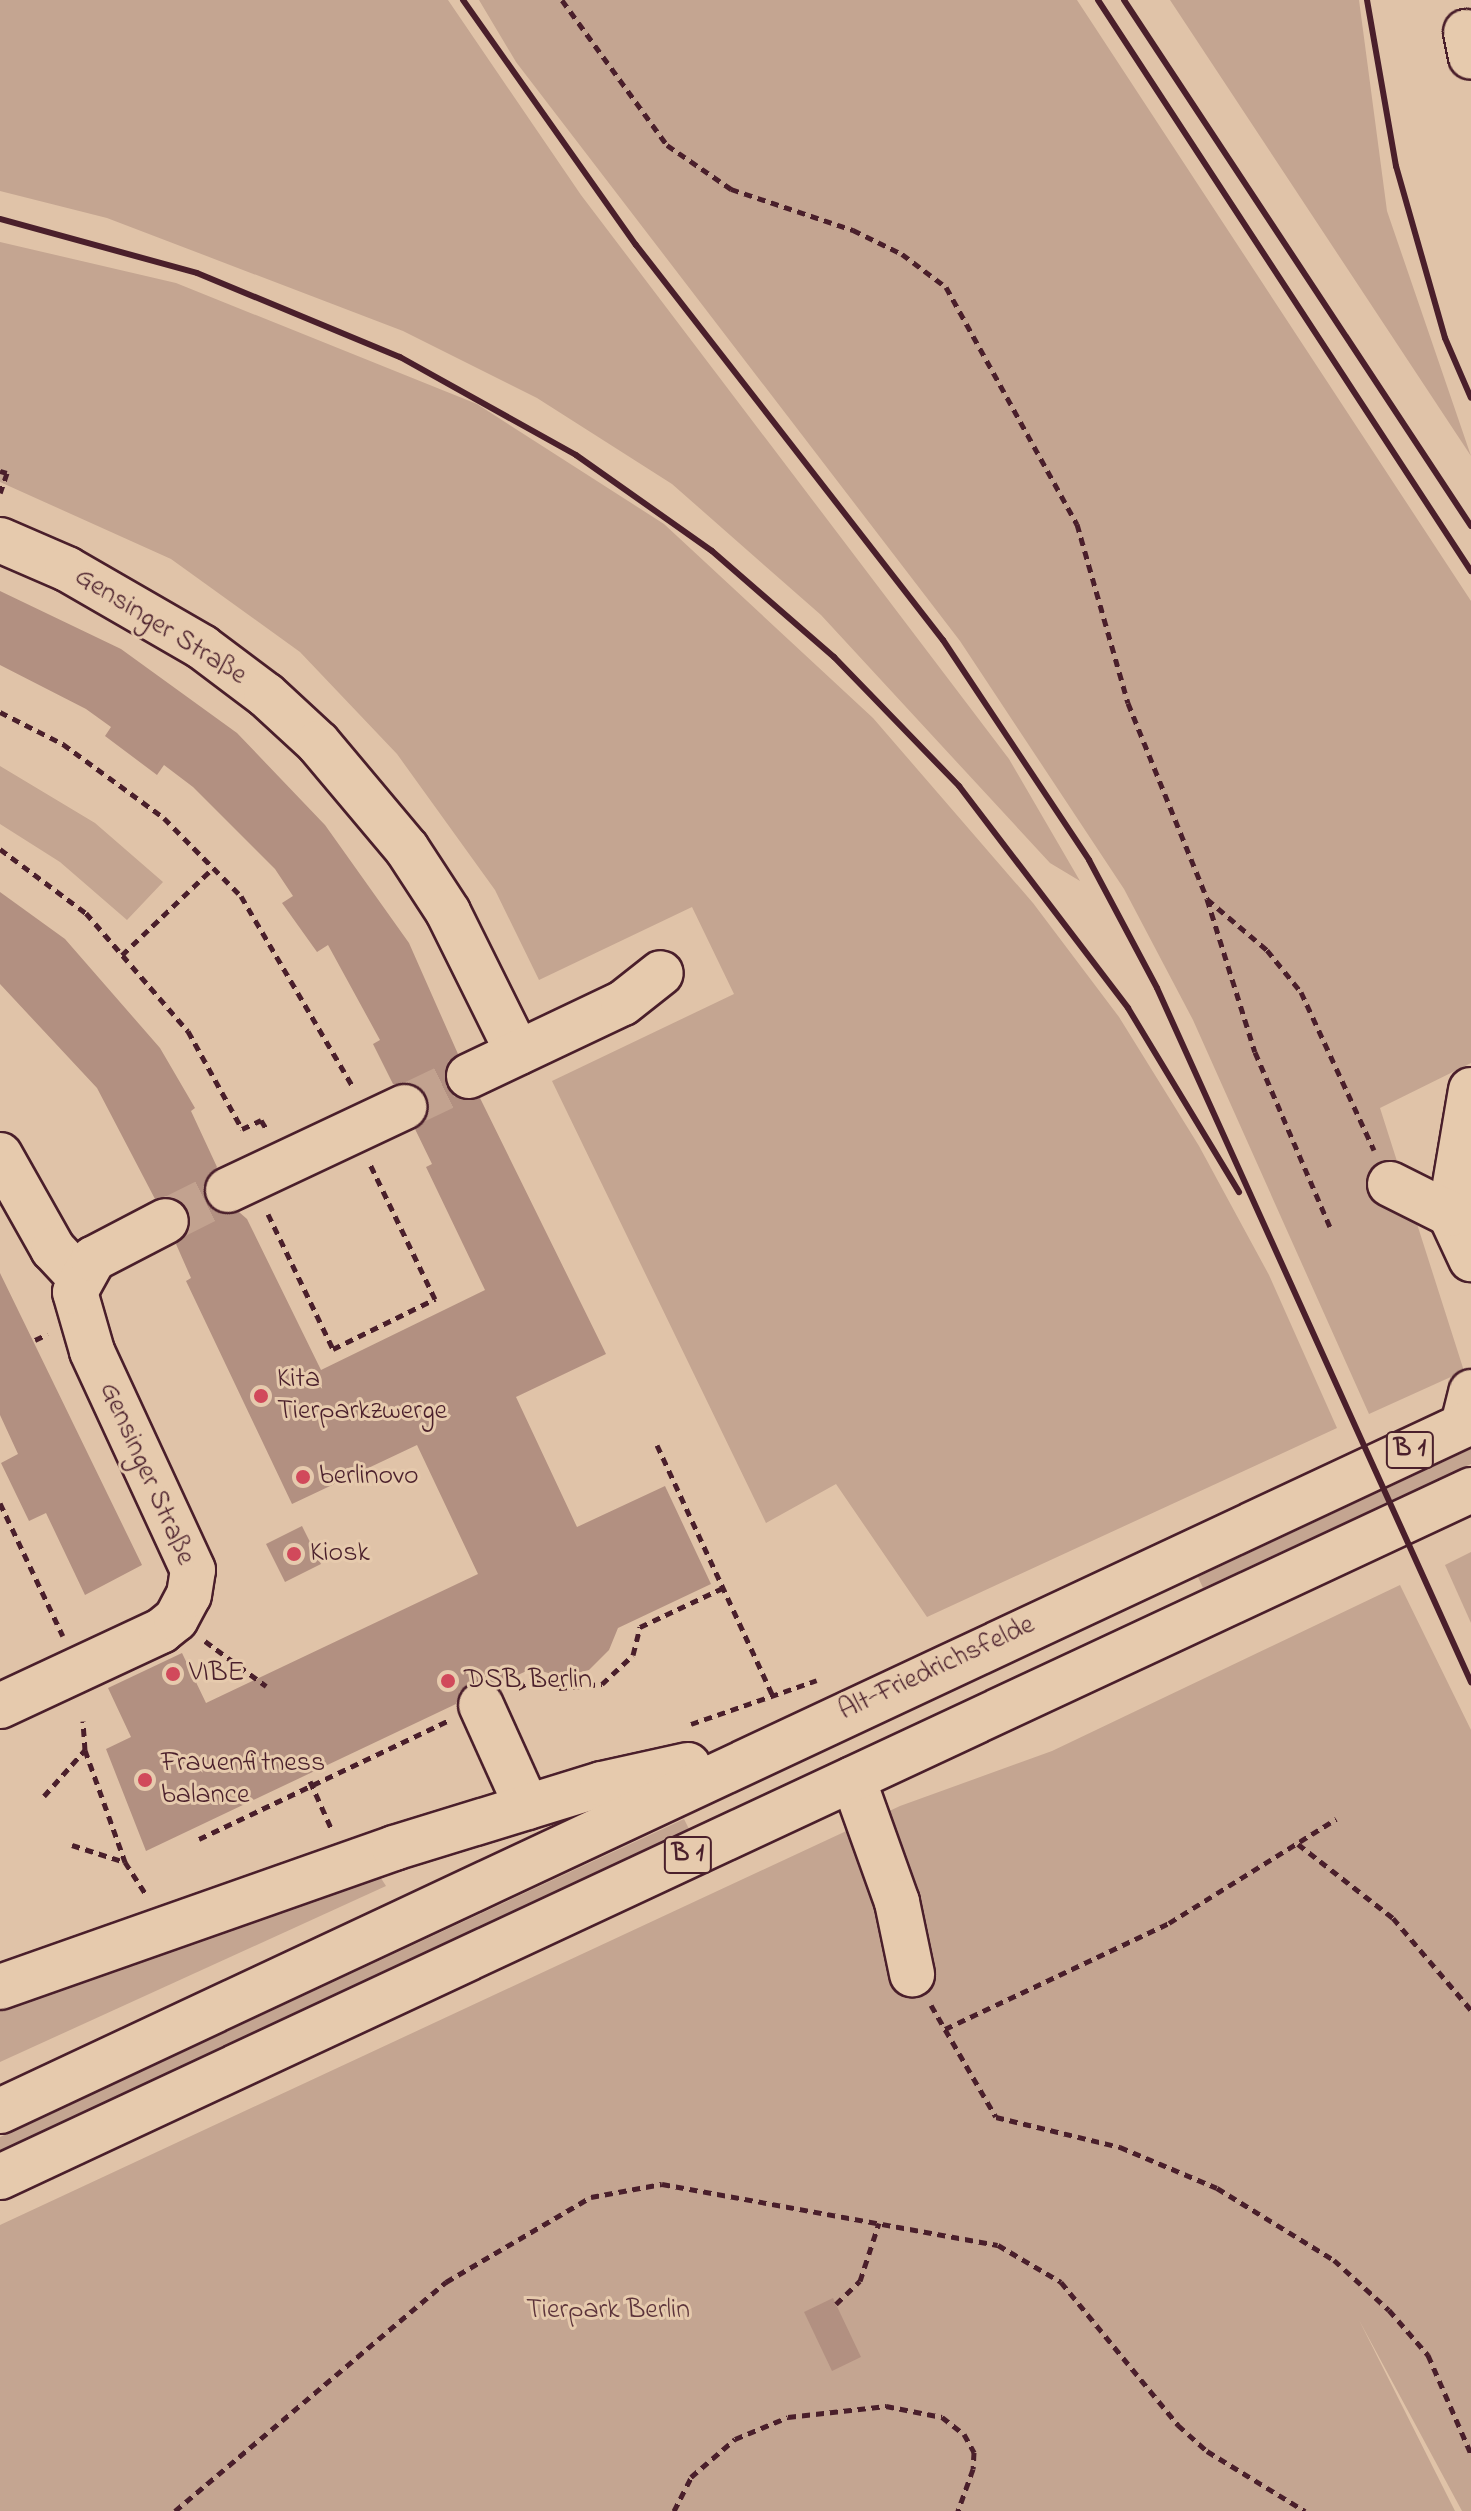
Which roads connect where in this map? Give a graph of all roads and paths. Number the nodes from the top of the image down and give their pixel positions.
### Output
1 (562, 0) edge
2 (0, 471) edge
3 (0, 493) edge
4 (0, 540) edge
5 (0, 712) edge
6 (0, 849) edge
7 (213, 868) junction
8 (1207, 899) junction
9 (122, 955) junction
10 (661, 973) dead end
11 (518, 1053) junction
12 (469, 1076) tunnel mouth
13 (1471, 1090) edge
14 (387, 1114) junction
15 (0, 1155) edge
16 (282, 1163) junction
17 (1390, 1184) joint
18 (245, 1195) joint
19 (1450, 1214) junction
20 (166, 1221) tunnel mouth
21 (1330, 1227) dead end
22 (1471, 1259) edge
23 (79, 1277) junction
24 (1468, 1413) edge
25 (657, 1445) dead end
26 (1471, 1490) edge
27 (0, 1503) edge
28 (176, 1619) junction
29 (79, 1669) junction
30 (830, 1676) dead end
31 (266, 1686) dead end
32 (773, 1696) junction
33 (481, 1705) dead end
34 (0, 1706) edge
35 (83, 1721) dead end
36 (683, 1727) dead end
37 (765, 1748) junction
38 (85, 1750) junction
39 (853, 1779) junction
40 (310, 1781) dead end
41 (44, 1796) dead end
42 (527, 1807) junction
43 (1336, 1819) dead end
44 (334, 1832) dead end
45 (1298, 1844) junction
46 (72, 1845) dead end
47 (125, 1862) junction
48 (147, 1896) dead end
49 (912, 1974) joint
50 (0, 1987) edge
51 (1471, 2010) edge
52 (945, 2029) junction
53 (0, 2111) edge
54 (0, 2177) edge
55 (879, 2223) junction
56 (836, 2304) dead end
57 (1471, 2454) edge
58 (175, 2511) edge
59 (674, 2511) edge
60 (958, 2511) edge
61 (1305, 2511) edge

1 - 8 path
2 - 3 path
4 - 11 main road, Gensinger Straße
5 - 7 path
6 - 9 path
7 - 9 path
7 - 14 path
8 - 17 path
8 - 21 path
9 - 16 path
10 - 11 main road
11 - 12 main road
13 - 19 main road
14 - 16 main road
14 - 18 path
15 - 23 main road
16 - 18 main road
17 - 19 main road
19 - 22 main road
20 - 23 main road
23 - 28 main road, Gensinger Straße
24 - 37 main road, Alt-Friedrichsfelde / B 1
25 - 32 path
26 - 39 main road, B 1
27 - 29 path
28 - 29 main road
28 - 31 path
29 - 34 main road
30 - 32 path
32 - 36 path
33 - 42 main road
35 - 38 path
37 - 42 main road
37 - 53 main road, Alt-Friedrichsfelde / B 1
38 - 41 path
38 - 47 path
39 - 49 main road
39 - 54 main road, B 1
40 - 44 path
42 - 50 main road
43 - 45 path
45 - 51 path
45 - 52 path
46 - 47 path
47 - 48 path
49 - 52 path
52 - 57 path
55 - 56 path
55 - 58 path
55 - 61 path
59 - 60 path

